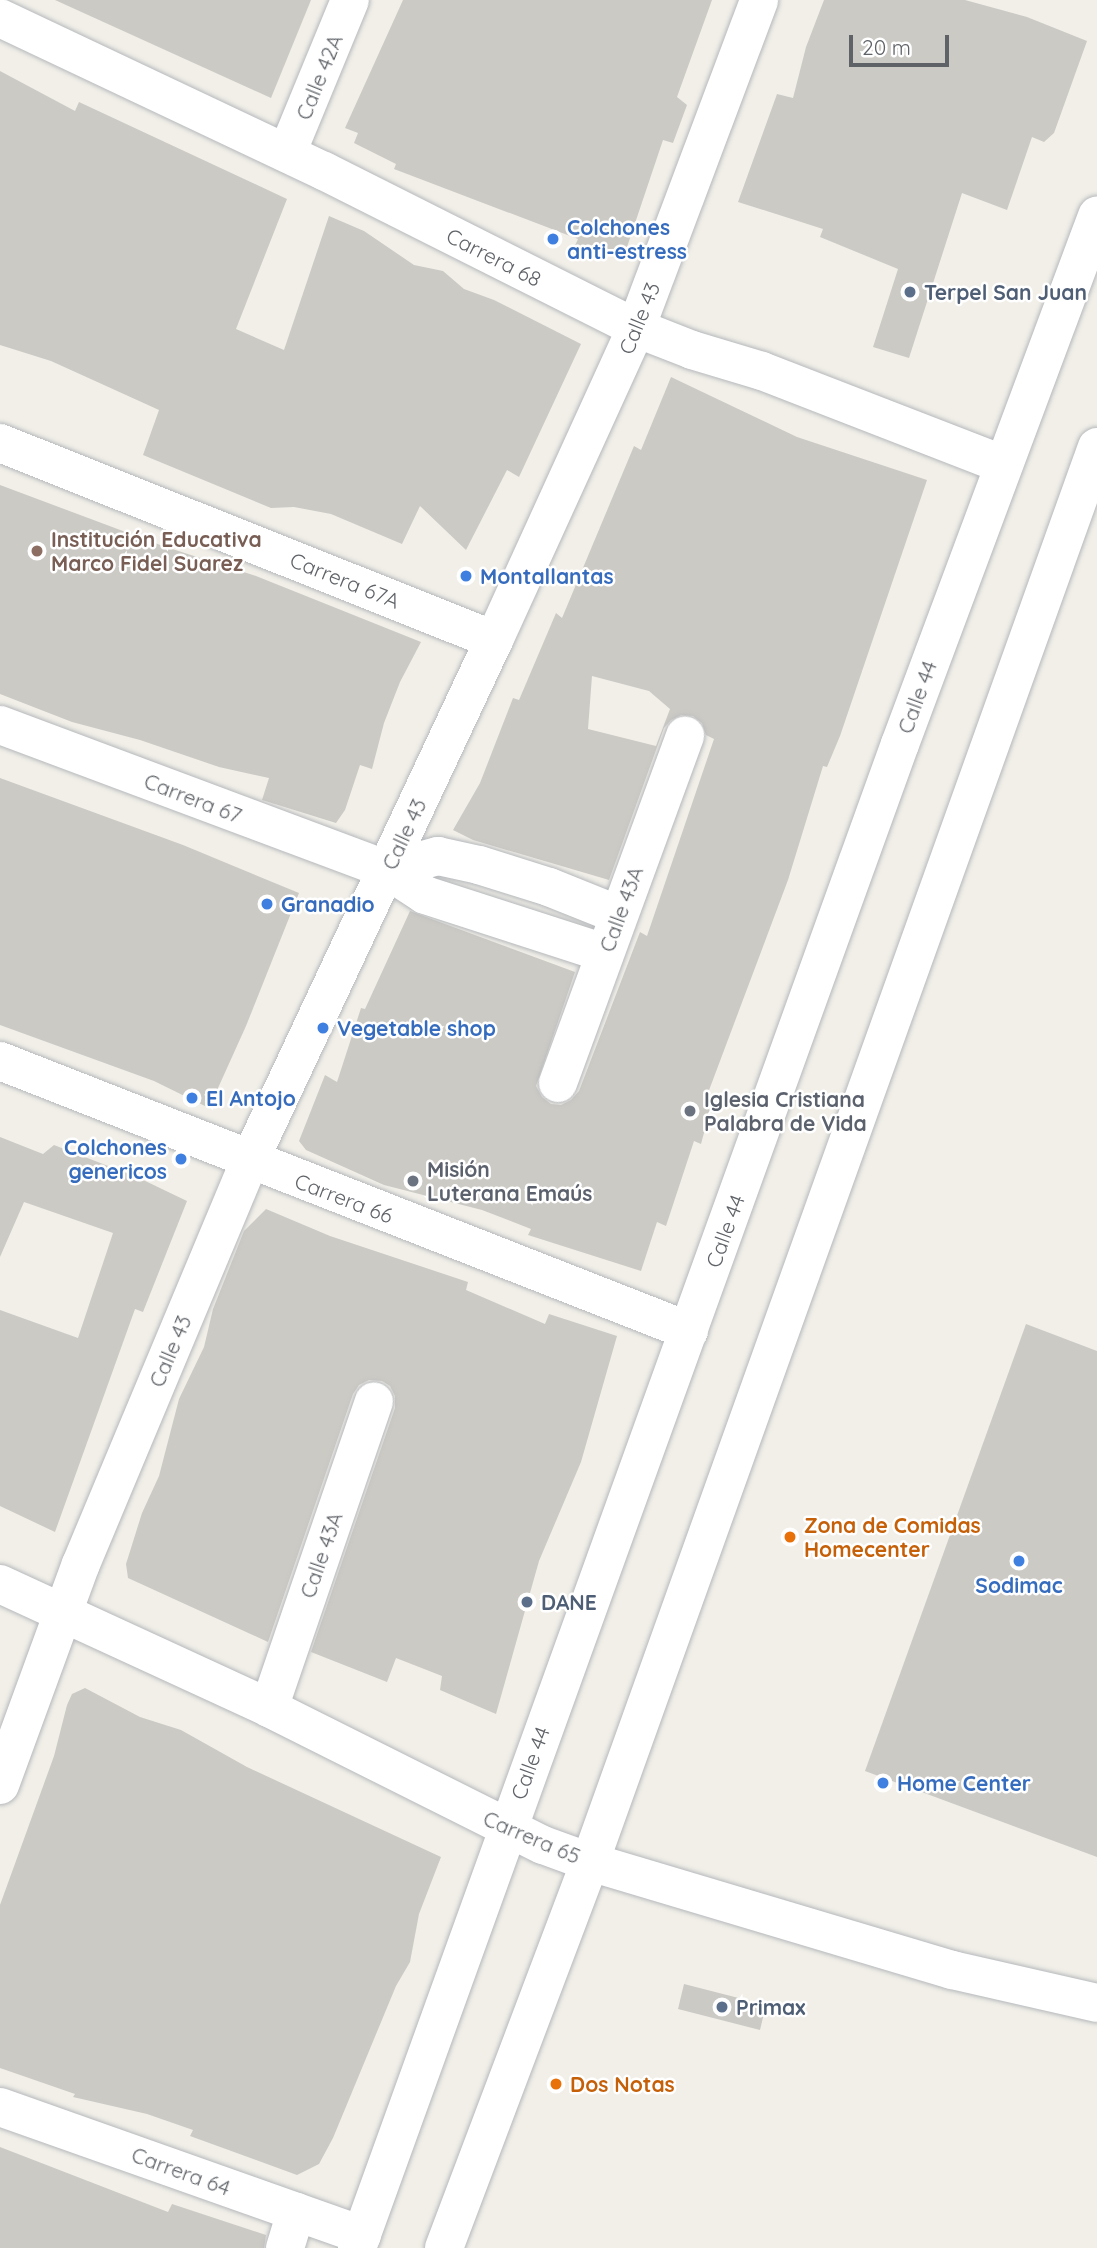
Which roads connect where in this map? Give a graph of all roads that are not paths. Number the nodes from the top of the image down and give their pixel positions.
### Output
1 (351, 0) edge
2 (759, 0) edge
3 (0, 18) edge
4 (287, 153) junction
5 (1097, 216) edge
6 (636, 328) junction
7 (0, 443) edge
8 (1097, 447) edge
9 (1002, 464) junction
10 (494, 640) junction
11 (0, 725) edge
12 (685, 736) dead end
13 (387, 870) junction
14 (619, 915) junction
15 (605, 953) junction
16 (0, 1061) edge
17 (558, 1083) dead end
18 (249, 1162) junction
19 (689, 1331) junction
20 (374, 1401) dead end
21 (0, 1584) edge
22 (64, 1614) junction
23 (269, 1708) junction
24 (0, 1785) edge
25 (506, 1829) junction
26 (590, 1862) junction
27 (1097, 2003) edge
28 (0, 2107) edge
29 (296, 2212) junction
30 (360, 2241) edge
31 (285, 2248) edge
32 (444, 2248) edge

1 - 4 street, Calle 42A
2 - 6 street, Calle 43
3 - 4 street, Carrera 68
4 - 6 street, Carrera 68
5 - 9 street, Calle 44
6 - 9 street, Carrera 68
6 - 10 street, Calle 43
7 - 10 street, Carrera 67A
8 - 26 street
9 - 19 street, Calle 44
10 - 13 street, Calle 43
11 - 13 street, Carrera 67
12 - 14 street, Calle 43A
13 - 14 street
13 - 15 street, Carrera 67
13 - 18 street, Calle 43
14 - 15 street, Calle 43A
15 - 17 street, Calle 43A
16 - 18 street, Carrera 66
18 - 19 street, Carrera 66
18 - 22 street, Calle 43
19 - 25 street, Calle 44
20 - 23 street, Calle 43A
21 - 22 street, Carrera 65
22 - 23 street, Carrera 65
22 - 24 street, Calle 43
23 - 25 street, Carrera 65
25 - 26 street, Carrera 65
25 - 30 street, Calle 44
26 - 27 street, Carrera 65
26 - 32 street
28 - 29 street, Carrera 64
29 - 30 street, Carrera 64
29 - 31 street

